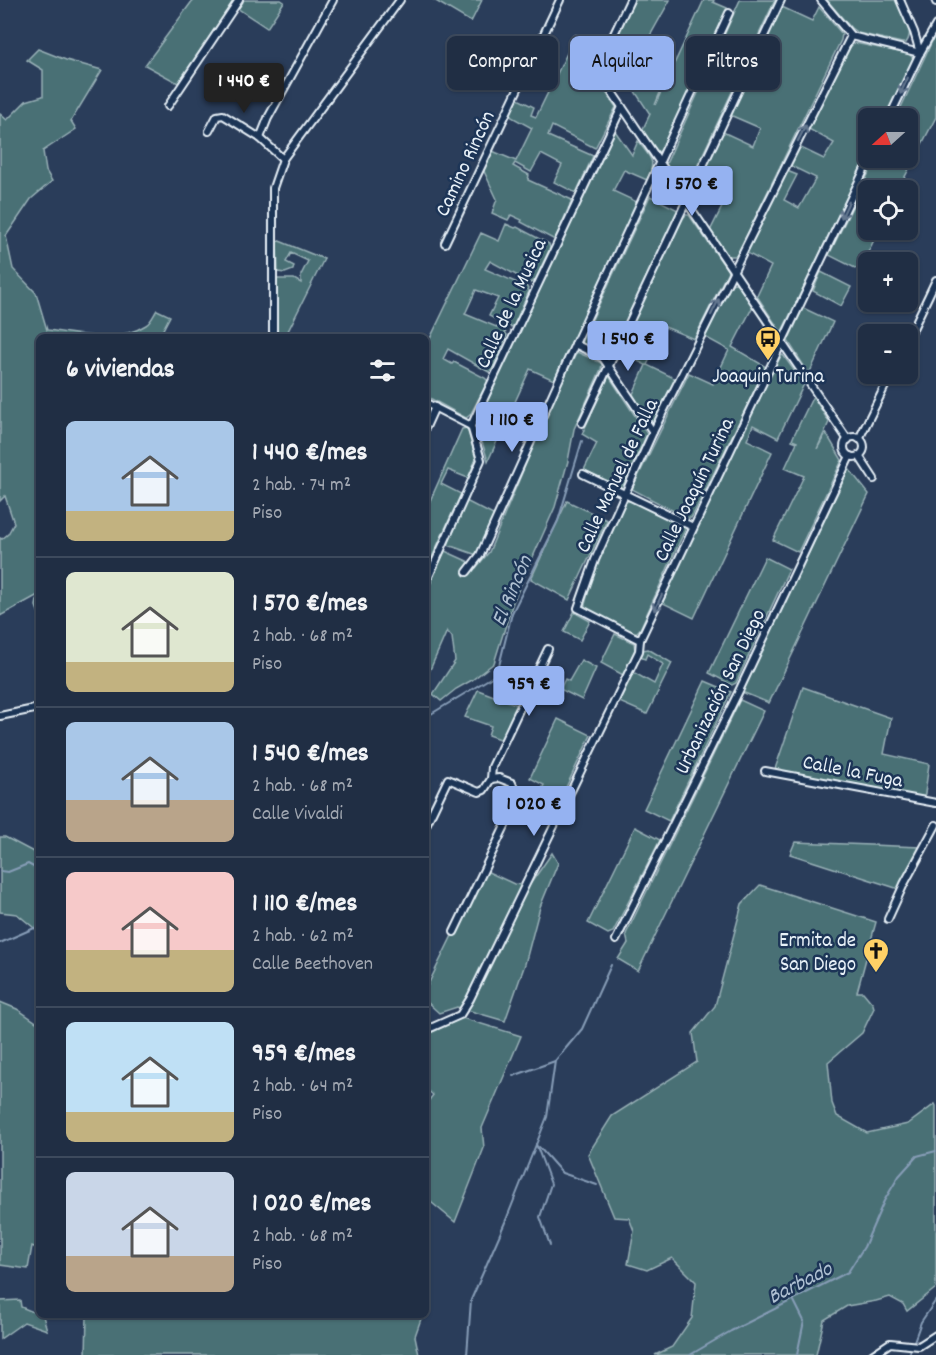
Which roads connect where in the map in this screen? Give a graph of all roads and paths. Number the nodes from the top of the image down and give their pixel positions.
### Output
1 (239, 0) edge
2 (333, 0) edge
3 (400, 0) edge
4 (560, 0) edge
5 (630, 0) edge
6 (781, 0) edge
7 (821, 0) edge
8 (900, 0) edge
9 (729, 13) dead end
10 (936, 25) edge
11 (613, 36) edge
12 (850, 36) junction
13 (920, 53) junction
14 (611, 90) edge
15 (168, 106) dead end
16 (622, 107) junction
17 (894, 108) edge
18 (209, 130) dead end
19 (260, 138) junction
20 (283, 159) junction
21 (661, 164) junction
22 (865, 168) edge
23 (687, 201) junction
24 (445, 243) dead end
25 (734, 270) junction
26 (936, 280) edge
27 (915, 324) edge
28 (273, 334) edge
29 (783, 342) junction
30 (575, 344) junction
31 (609, 364) junction
32 (886, 384) edge
33 (429, 404) edge
34 (435, 407) junction
35 (429, 420) edge
36 (582, 423) dead end
37 (471, 426) junction
38 (653, 432) junction
39 (859, 439) junction
40 (848, 440) junction
41 (850, 456) junction
42 (859, 456) junction
43 (583, 474) dead end
44 (874, 478) dead end
45 (625, 493) junction
46 (693, 527) junction
47 (467, 572) dead end
48 (429, 576) edge
49 (640, 640) junction
50 (548, 649) dead end
51 (36, 709) edge
52 (0, 716) edge
53 (765, 771) dead end
54 (491, 779) junction
55 (518, 799) junction
56 (936, 802) edge
57 (560, 813) junction
58 (429, 819) edge
59 (936, 825) edge
60 (888, 919) dead end
61 (454, 932) dead end
62 (616, 940) dead end
63 (429, 1029) edge
64 (936, 1335) edge
65 (872, 1355) edge

1 - 15 street
2 - 19 street
3 - 20 street
4 - 24 street, Camino Rincón
5 - 11 street
6 - 23 street
7 - 12 street
8 - 13 street
9 - 21 street
10 - 13 street
12 - 13 street
25 -> 12 street, Calle Manuel de Falla
13 -> 17 street
14 - 16 street
16 - 21 street
16 - 37 street, Calle de la Musica
18 - 19 street
19 - 20 street
20 - 28 street
21 - 23 street
21 - 30 street
22 -> 29 street, Calle Joaquín Turina
23 - 25 street
23 - 31 street
25 - 29 street
38 -> 25 street, Calle Manuel de Falla
26 - 27 street
29 - 40 street
29 - 46 street, Calle Joaquín Turina
30 - 31 street
30 - 47 street
31 - 36 street
31 - 38 street
32 - 39 street
33 - 34 street
34 - 35 street
34 - 37 street
37 - 48 street
38 - 45 street, Calle Manuel de Falla
39 - 40 street
39 - 42 street
40 - 41 street
41 - 42 street
41 - 62 street, Urbanización San Diego
42 - 44 street
43 - 45 street
45 - 46 street
45 - 49 street, Calle Manuel de Falla
46 -> 49 street, Calle Joaquín Turina
49 - 57 street, Calle Joaquín Turina
50 - 54 street
51 - 52 street
53 - 56 street, Calle la Fuga
54 - 55 street
54 - 58 street
55 - 57 street
55 - 61 street
57 - 63 street, Calle Joaquín Turina
59 - 60 street
64 - 65 street

